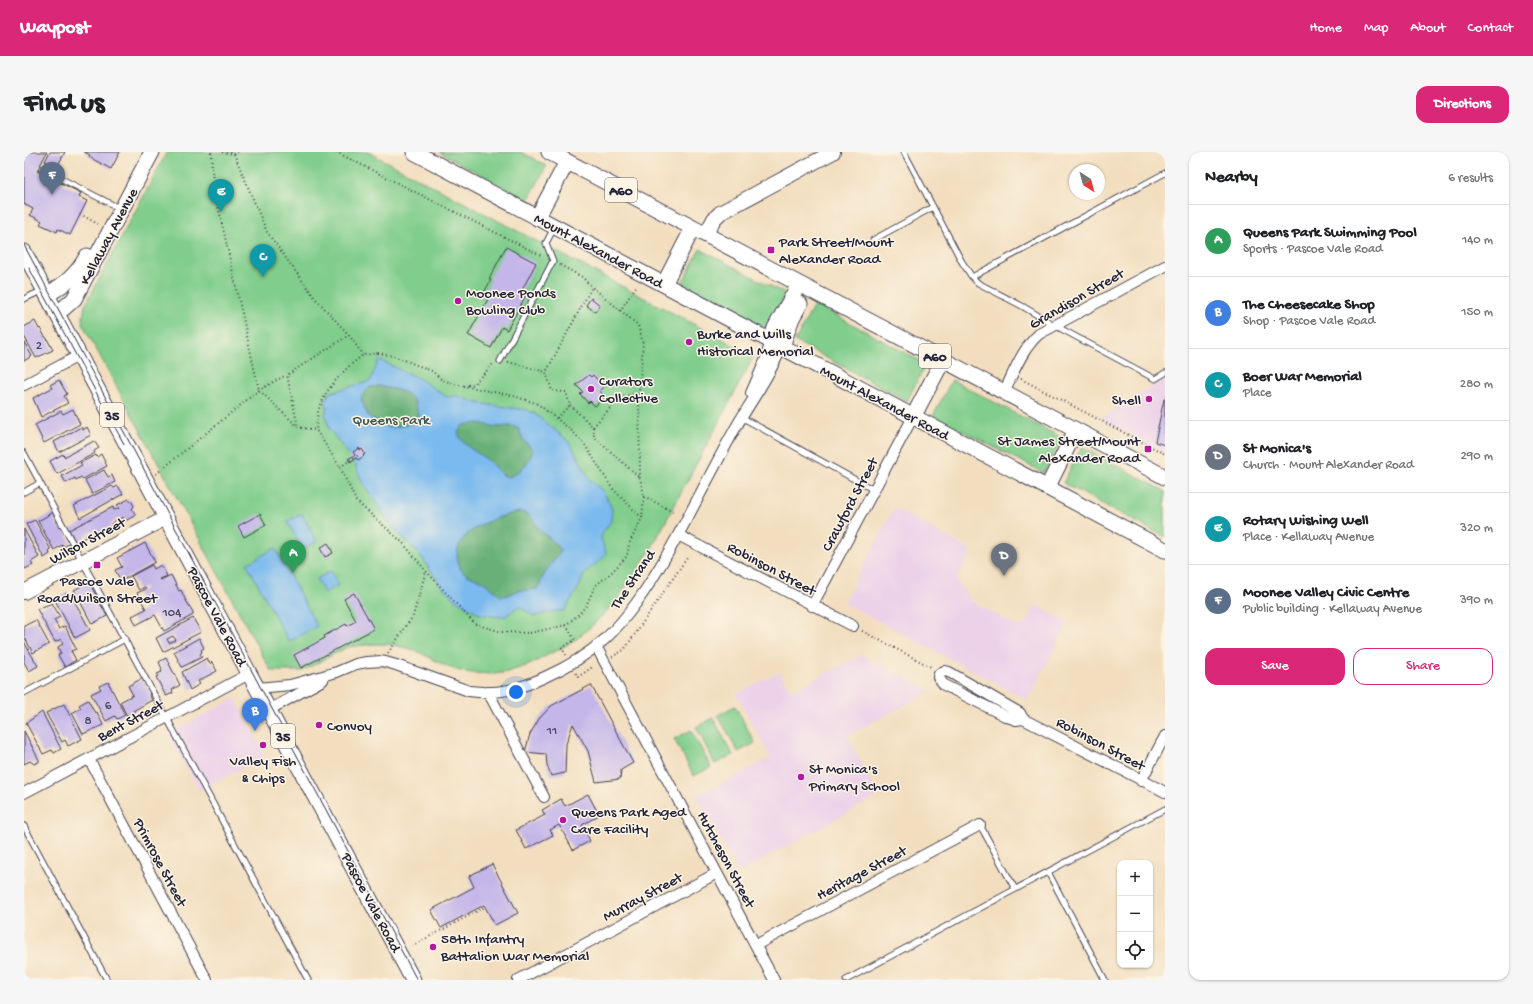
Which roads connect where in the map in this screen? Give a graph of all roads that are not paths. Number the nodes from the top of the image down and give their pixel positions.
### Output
1 (142, 152) edge
2 (152, 152) edge
3 (414, 152) edge
4 (549, 152) edge
5 (833, 152) edge
6 (904, 152) edge
7 (567, 162) junction
8 (42, 169) dead end
9 (1165, 173) edge
10 (118, 207) junction
11 (933, 208) junction
12 (537, 218) junction
13 (554, 226) junction
14 (700, 231) junction
15 (873, 240) dead end
16 (24, 252) edge
17 (1165, 266) edge
18 (972, 277) junction
19 (664, 284) junction
20 (803, 287) junction
21 (46, 292) junction
22 (24, 300) edge
23 (56, 313) junction
24 (1054, 325) junction
25 (776, 343) junction
26 (80, 355) junction
27 (943, 360) junction
28 (500, 361) dead end
29 (1165, 373) edge
30 (24, 385) edge
31 (1004, 392) junction
32 (741, 417) junction
33 (913, 417) junction
34 (1076, 430) junction
35 (24, 453) edge
36 (1165, 477) edge
37 (40, 483) junction
38 (1047, 488) junction
39 (874, 490) junction
40 (24, 492) edge
41 (166, 518) junction
42 (678, 535) junction
43 (1165, 550) edge
44 (83, 561) junction
45 (24, 592) edge
46 (812, 606) junction
47 (853, 626) road end
48 (125, 639) junction
49 (596, 646) junction
50 (337, 672) junction
51 (941, 672) road end
52 (249, 674) junction
53 (257, 688) junction
54 (488, 692) junction
55 (24, 693) edge
56 (269, 710) junction
57 (167, 718) junction
58 (1165, 736) edge
59 (89, 759) junction
60 (1141, 781) junction
61 (1165, 792) edge
62 (24, 793) edge
63 (544, 797) dead end
64 (1165, 810) edge
65 (980, 825) joint
66 (24, 826) edge
67 (1048, 872) junction
68 (717, 873) junction
69 (1015, 889) junction
70 (756, 945) junction
71 (106, 980) edge
72 (207, 980) edge
73 (308, 980) edge
74 (413, 980) edge
75 (518, 980) edge
76 (774, 980) edge
77 (846, 980) edge
78 (1105, 980) edge

1 - 10 main road, Kellaway Avenue
2 - 10 main road, Kellaway Avenue
3 - 12 main road, Mount Alexander Road
4 - 7 main road, A60
5 - 14 street
6 - 11 lane
7 - 12 main road
7 - 14 main road, A60
8 - 10 lane
9 - 18 lane
10 - 21 main road, Kellaway Avenue
10 - 23 main road, Kellaway Avenue
11 - 15 lane
11 - 18 lane
12 - 13 main road, Mount Alexander Road
13 - 19 main road, Mount Alexander Road
13 - 28 lane
14 - 19 main road
14 - 20 main road, A60
16 - 21 main road, Pascoe Vale Road / 35
17 - 24 street, Grandison Street
18 - 24 lane
19 - 25 main road, Mount Alexander Road
20 - 25 main road
20 - 27 main road, A60
21 - 22 lane
21 - 23 main road, Pascoe Vale Road / 35
23 - 26 main road, Pascoe Vale Road / 35
24 - 29 lane
24 - 31 street, Grandison Street
25 - 32 street, The Strand
25 - 33 main road, Mount Alexander Road
26 - 30 street
26 - 41 main road, Pascoe Vale Road / 35
27 - 31 main road, A60
27 - 33 main road
31 - 34 main road, A60
32 - 39 lane
32 - 42 street, The Strand
33 - 38 main road, Mount Alexander Road
33 - 39 street, Crawford Street
34 - 36 main road, A60
34 - 38 main road
35 - 37 lane
37 - 40 lane
37 - 44 lane
38 - 43 main road, Mount Alexander Road
39 - 46 street, Crawford Street
41 - 44 street, Wilson Street
41 - 52 main road, Pascoe Vale Road / 35
42 - 46 street, Robinson Street
42 - 49 street, The Strand
44 - 45 street, Wilson Street
44 - 48 lane
46 - 47 street, Robinson Street
48 - 55 lane
48 - 57 lane
49 - 54 street, The Strand
49 - 68 street, Hutcheson Street
50 - 53 street, The Strand
50 - 54 street, The Strand
50 - 56 street, The Strand
51 - 60 street, Robinson Street
52 - 53 main road, Pascoe Vale Road / 35
52 - 57 street, Bent Street
53 - 56 main road, Pascoe Vale Road / 35
54 - 63 street
56 - 74 main road, Pascoe Vale Road / 35
57 - 59 street, Bent Street
57 - 73 lane
58 - 60 street
59 - 62 street, Bent Street
59 - 72 street, Primrose Street
60 - 61 street, Robinson Street
64 - 67 lane
65 - 69 lane
65 - 70 street, Heritage Street
66 - 71 lane
67 - 69 lane
67 - 78 lane
68 - 70 street, Hutcheson Street
68 - 75 street, Murray Street
69 - 77 lane
70 - 76 street, Hutcheson Street

